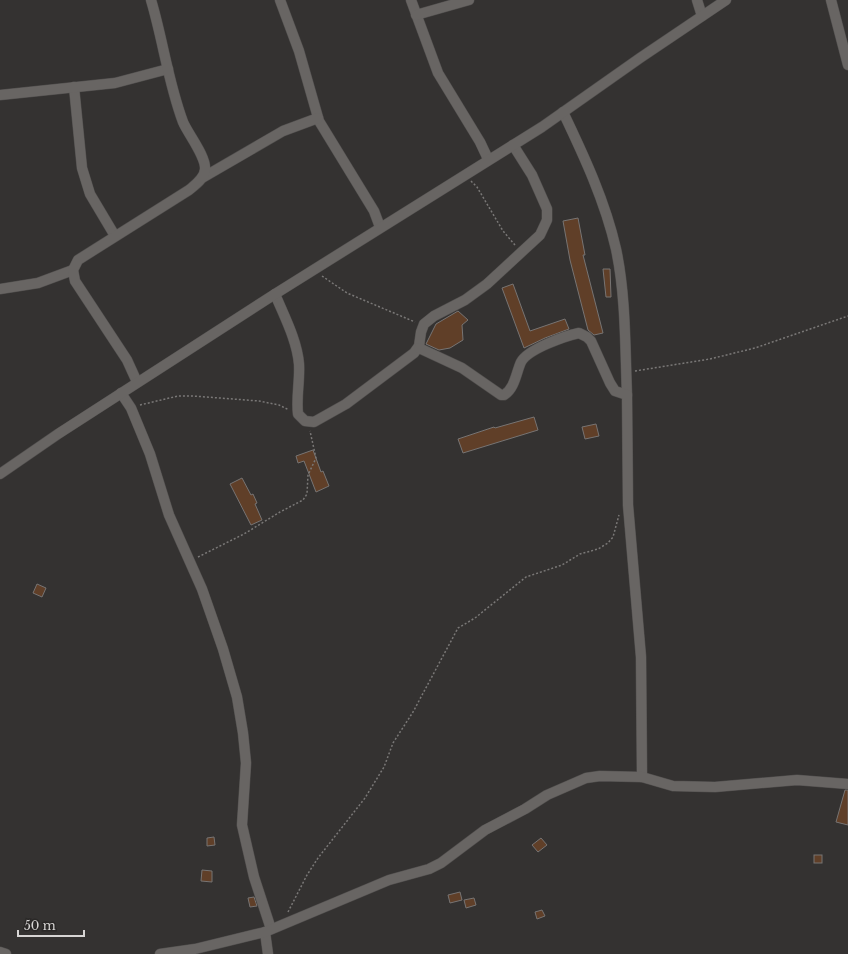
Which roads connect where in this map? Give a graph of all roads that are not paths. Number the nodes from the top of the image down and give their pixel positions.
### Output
1 (151, 0) edge
2 (280, 0) edge
3 (411, 0) edge
4 (469, 0) edge
5 (697, 0) edge
6 (726, 0) edge
7 (832, 0) edge
8 (416, 15) junction
9 (702, 16) junction
10 (848, 64) edge
11 (168, 70) junction
12 (74, 87) junction
13 (0, 95) edge
14 (563, 112) junction
15 (318, 118) junction
16 (513, 145) junction
17 (488, 159) junction
18 (202, 178) junction
19 (380, 227) junction
20 (115, 236) junction
21 (73, 270) junction
22 (0, 289) edge
23 (275, 294) junction
24 (419, 348) junction
25 (137, 382) junction
26 (121, 393) junction
27 (627, 395) junction
28 (0, 474) edge
29 (642, 777) junction
30 (848, 784) edge
31 (268, 931) junction
32 (0, 952) edge
33 (6, 954) edge
34 (160, 954) edge
35 (268, 954) edge

1 - 11 street
2 - 15 street
3 - 8 street
4 - 8 street
5 - 9 street
6 - 9 street
7 - 10 street
8 - 17 street
9 - 14 street
11 - 12 street
11 - 18 street
12 - 13 street
12 - 20 street
14 - 16 street
14 - 27 street
15 - 18 street
15 - 19 street
16 - 17 street
16 - 24 street
17 - 19 street
18 - 20 street
19 - 23 street
20 - 21 street
21 - 22 street
21 - 25 street
23 - 24 street
23 - 25 street
24 - 27 street
25 - 26 street
26 - 28 street
26 - 31 street
27 - 29 street
29 - 30 street
29 - 31 street
31 - 34 street
31 - 35 street
32 - 33 street

